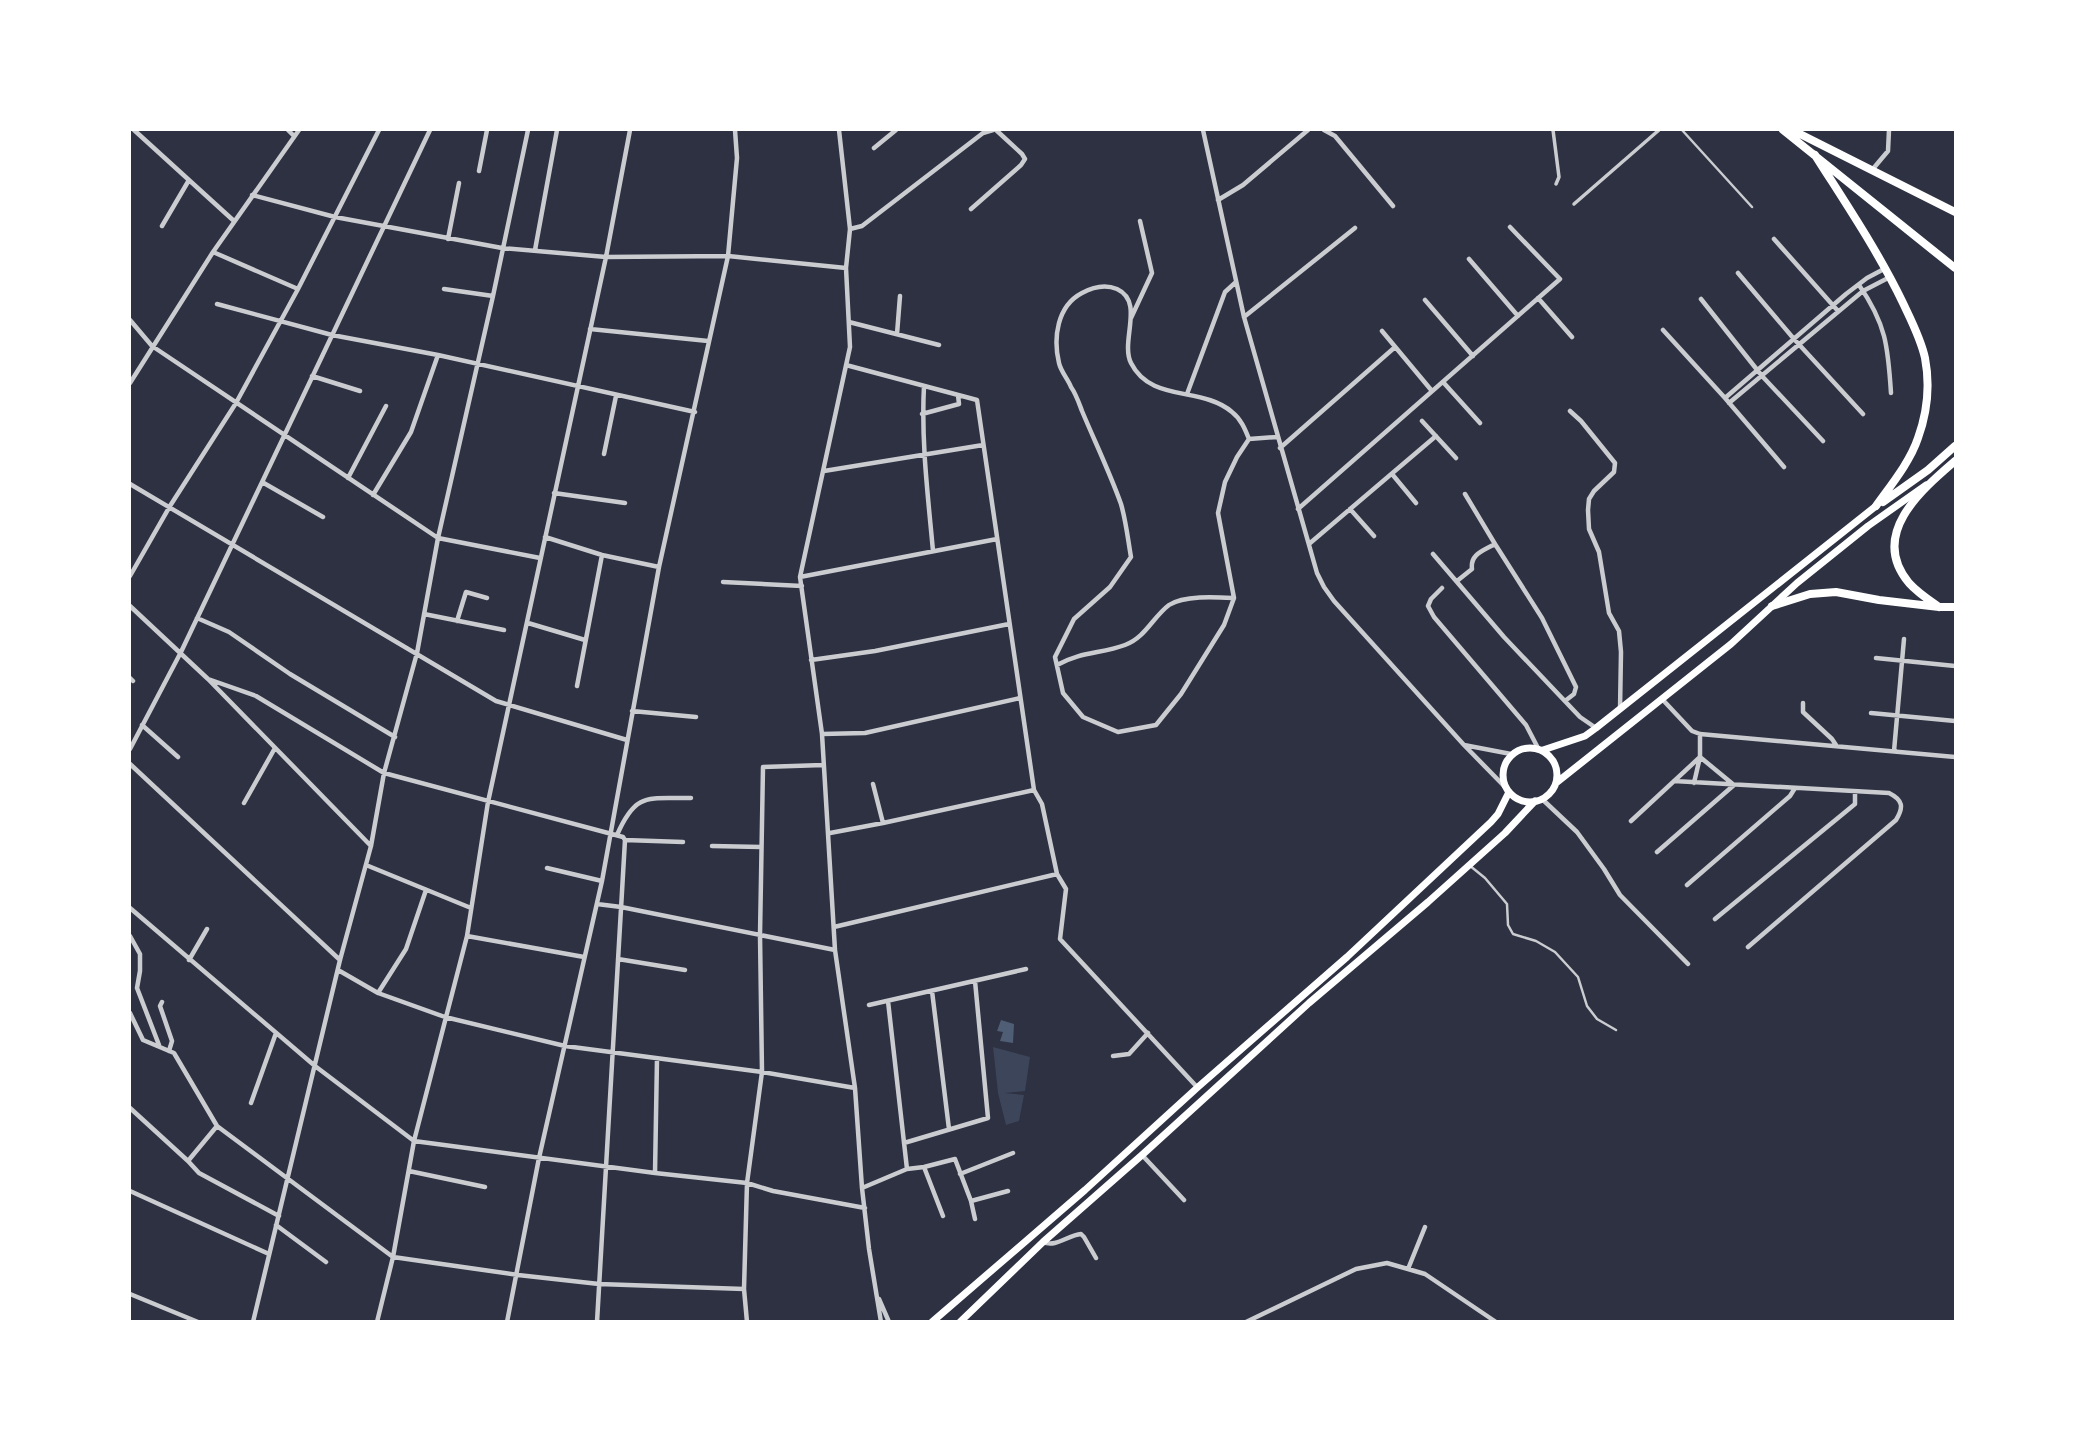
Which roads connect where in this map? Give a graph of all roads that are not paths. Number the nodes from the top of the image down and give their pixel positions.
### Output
1 (134, 130) edge
2 (288, 130) edge
3 (299, 130) edge
4 (379, 130) edge
5 (430, 130) edge
6 (487, 130) edge
7 (528, 130) edge
8 (557, 130) edge
9 (630, 130) edge
10 (735, 130) edge
11 (839, 130) edge
12 (896, 130) edge
13 (995, 130) edge
14 (1203, 130) edge
15 (1308, 130) edge
16 (1324, 130) edge
17 (1553, 130) edge
18 (1659, 130) edge
19 (1682, 130) edge
20 (1783, 130) edge
21 (1791, 130) edge
22 (1889, 130) edge
23 (293, 135) junction
24 (874, 148) dead end
25 (1815, 155) junction
26 (1872, 170) junction
27 (479, 172) dead end
28 (189, 180) junction
29 (459, 183) dead end
30 (1556, 184) dead end
31 (252, 195) junction
32 (1218, 200) junction
33 (1574, 204) dead end
34 (1393, 206) dead end
35 (1752, 208) dead end
36 (971, 209) dead end
37 (1955, 212) edge
38 (335, 217) junction
39 (234, 221) junction
40 (1140, 221) dead end
41 (162, 226) dead end
42 (383, 226) junction
43 (1510, 226) dead end
44 (1355, 228) dead end
45 (850, 229) junction
46 (448, 239) junction
47 (1773, 239) dead end
48 (502, 247) junction
49 (535, 250) junction
50 (213, 251) junction
51 (727, 256) junction
52 (606, 257) junction
53 (1469, 259) dead end
54 (846, 268) junction
55 (1955, 268) edge
56 (1738, 273) dead end
57 (1887, 273) junction
58 (1236, 282) junction
59 (1859, 285) junction
60 (298, 289) junction
61 (444, 289) dead end
62 (1863, 291) junction
63 (494, 296) junction
64 (900, 296) dead end
65 (1538, 298) junction
66 (1700, 299) dead end
67 (1425, 300) dead end
68 (217, 304) dead end
69 (1833, 305) junction
70 (1838, 311) junction
71 (1518, 316) junction
72 (1244, 317) junction
73 (1131, 319) junction
74 (130, 321) edge
75 (281, 322) junction
76 (849, 322) junction
77 (590, 329) junction
78 (1663, 330) dead end
79 (1382, 331) dead end
80 (897, 334) junction
81 (332, 335) junction
82 (1572, 337) dead end
83 (1794, 339) junction
84 (709, 341) junction
85 (1799, 344) junction
86 (152, 345) junction
87 (939, 345) dead end
88 (1394, 348) junction
89 (438, 355) junction
90 (1473, 356) junction
91 (478, 364) junction
92 (846, 365) junction
93 (1758, 370) junction
94 (312, 376) junction
95 (1762, 376) junction
96 (1443, 382) junction
97 (130, 383) edge
98 (924, 386) junction
99 (578, 387) junction
100 (360, 391) dead end
101 (1432, 391) junction
102 (1891, 393) dead end
103 (1187, 394) junction
104 (958, 395) junction
105 (616, 396) junction
106 (1727, 400) junction
107 (236, 403) junction
108 (386, 405) dead end
109 (1570, 411) dead end
110 (695, 412) junction
111 (922, 414) junction
112 (1863, 414) dead end
113 (1422, 421) dead end
114 (1480, 423) dead end
115 (284, 435) junction
116 (1436, 436) junction
117 (1277, 437) junction
118 (1250, 439) junction
119 (1823, 441) dead end
120 (983, 445) junction
121 (1955, 446) edge
122 (1280, 448) junction
123 (604, 454) dead end
124 (925, 455) junction
125 (1456, 458) dead end
126 (1955, 461) edge
127 (1784, 467) dead end
128 (824, 471) junction
129 (1392, 474) junction
130 (348, 478) junction
131 (1934, 479) junction
132 (262, 482) junction
133 (130, 484) edge
134 (554, 493) junction
135 (1465, 494) dead end
136 (373, 495) junction
137 (625, 503) dead end
138 (1416, 503) dead end
139 (170, 506) junction
140 (1876, 506) junction
141 (1298, 509) junction
142 (1350, 509) junction
143 (323, 517) dead end
144 (1374, 536) dead end
145 (545, 537) junction
146 (438, 538) junction
147 (997, 539) junction
148 (1309, 544) junction
149 (1495, 544) junction
150 (231, 545) junction
151 (933, 551) junction
152 (1433, 554) dead end
153 (602, 555) junction
154 (540, 558) junction
155 (659, 567) junction
156 (130, 576) edge
157 (800, 577) junction
158 (1457, 580) junction
159 (723, 582) dead end
160 (802, 586) junction
161 (1442, 588) dead end
162 (487, 597) dead end
163 (1234, 598) junction
164 (130, 606) edge
165 (1772, 606) junction
166 (1939, 607) junction
167 (1955, 607) edge
168 (424, 614) junction
169 (197, 618) junction
170 (457, 621) junction
171 (528, 624) junction
172 (1009, 624) junction
173 (504, 630) dead end
174 (1904, 639) dead end
175 (585, 640) junction
176 (181, 652) junction
177 (417, 653) junction
178 (1877, 658) dead end
179 (811, 660) junction
180 (1902, 660) junction
181 (1057, 665) junction
182 (1955, 666) edge
183 (208, 679) junction
184 (577, 686) dead end
185 (1020, 698) junction
186 (1662, 699) junction
187 (1565, 701) junction
188 (508, 704) junction
189 (1803, 704) dead end
190 (632, 711) junction
191 (1620, 711) junction
192 (1871, 713) dead end
193 (1898, 715) junction
194 (696, 717) dead end
195 (1955, 721) edge
196 (142, 725) junction
197 (1596, 728) junction
198 (822, 734) junction
199 (1700, 734) junction
200 (394, 737) junction
201 (626, 740) junction
202 (1464, 745) junction
203 (1836, 746) junction
204 (275, 748) junction
205 (130, 749) edge
206 (1540, 749) junction
207 (1894, 751) junction
208 (1511, 754) junction
209 (178, 757) dead end
210 (1700, 757) junction
211 (1955, 757) edge
212 (130, 764) edge
213 (823, 765) junction
214 (384, 773) junction
215 (1674, 781) junction
216 (1556, 783) junction
217 (1694, 783) junction
218 (873, 784) dead end
219 (1734, 785) junction
220 (1795, 788) junction
221 (1034, 790) junction
222 (1508, 791) junction
223 (1855, 792) junction
224 (691, 798) dead end
225 (1539, 800) junction
226 (488, 802) junction
227 (244, 803) dead end
228 (1631, 821) dead end
229 (883, 823) junction
230 (610, 833) junction
231 (829, 833) junction
232 (617, 835) junction
233 (625, 839) junction
234 (683, 842) dead end
235 (371, 846) junction
236 (712, 846) dead end
237 (761, 847) junction
238 (1657, 852) dead end
239 (366, 865) junction
240 (1469, 865) junction
241 (547, 868) dead end
242 (1057, 874) junction
243 (602, 881) junction
244 (1687, 885) dead end
245 (426, 890) junction
246 (597, 904) junction
247 (621, 907) junction
248 (130, 908) edge
249 (471, 908) junction
250 (1715, 919) dead end
251 (834, 928) junction
252 (207, 929) dead end
253 (760, 935) junction
254 (130, 936) edge
255 (467, 936) junction
256 (1748, 947) dead end
257 (835, 950) junction
258 (583, 957) junction
259 (618, 959) junction
260 (189, 960) junction
261 (340, 960) junction
262 (1688, 964) dead end
263 (1026, 969) dead end
264 (338, 970) junction
265 (685, 970) dead end
266 (975, 981) junction
267 (932, 991) junction
268 (378, 993) junction
269 (888, 1001) junction
270 (162, 1002) dead end
271 (869, 1005) dead end
272 (130, 1013) edge
273 (445, 1017) junction
274 (1616, 1030) dead end
275 (276, 1033) junction
276 (1148, 1033) junction
277 (159, 1046) junction
278 (565, 1046) junction
279 (169, 1051) junction
280 (611, 1051) junction
281 (1113, 1056) dead end
282 (657, 1059) junction
283 (315, 1066) junction
284 (762, 1072) junction
285 (1198, 1087) junction
286 (855, 1088) junction
287 (251, 1103) dead end
288 (130, 1108) edge
289 (218, 1126) junction
290 (949, 1129) junction
291 (414, 1141) junction
292 (904, 1143) junction
293 (1013, 1153) dead end
294 (1142, 1155) junction
295 (539, 1158) junction
296 (188, 1161) junction
297 (605, 1167) junction
298 (924, 1167) junction
299 (907, 1169) junction
300 (409, 1171) junction
301 (654, 1173) junction
302 (960, 1174) junction
303 (288, 1178) junction
304 (747, 1183) junction
305 (485, 1187) dead end
306 (862, 1188) junction
307 (130, 1191) edge
308 (1008, 1191) dead end
309 (1184, 1200) dead end
310 (971, 1201) junction
311 (865, 1209) junction
312 (279, 1216) junction
313 (943, 1216) dead end
314 (975, 1219) dead end
315 (276, 1225) junction
316 (1425, 1227) dead end
317 (1043, 1241) junction
318 (269, 1254) junction
319 (393, 1257) junction
320 (1096, 1258) dead end
321 (326, 1262) dead end
322 (1408, 1269) junction
323 (518, 1275) junction
324 (599, 1284) junction
325 (744, 1289) junction
326 (876, 1292) junction
327 (130, 1294) edge
328 (971, 1312) junction
329 (198, 1321) edge
330 (253, 1321) edge
331 (377, 1321) edge
332 (507, 1321) edge
333 (597, 1321) edge
334 (747, 1321) edge
335 (881, 1321) edge
336 (889, 1321) edge
337 (932, 1321) edge
338 (960, 1321) edge
339 (973, 1321) edge
340 (1247, 1321) edge
341 (1496, 1321) edge

1 - 28 street
2 - 23 street
3 - 23 street
4 - 38 street
5 - 42 street
6 - 27 street
7 - 48 street
8 - 49 street
9 - 52 street
10 - 51 street
11 - 45 street
12 - 24 street
13 - 36 street
13 - 45 street
14 - 32 street
15 - 32 street
16 - 34 street
17 - 30 street
18 - 33 street
19 - 35 lane
20 - 25 highway
21 - 26 highway
22 - 26 street
23 - 31 street
25 - 55 highway
25 - 57 highway
26 - 37 highway
28 - 39 street
28 - 41 street
29 - 46 street
31 - 38 street
31 - 39 street
32 - 58 street
38 - 42 street
38 - 60 street
39 - 50 street
40 - 73 street
42 - 46 street
42 - 81 street
43 - 65 street
44 - 72 street
45 - 54 street
46 - 48 street
47 - 69 street
48 - 49 street
48 - 63 street
49 - 52 street
50 - 60 street
50 - 86 street
51 - 52 street
51 - 54 street
51 - 84 street
52 - 77 street
53 - 71 street
54 - 76 street
56 - 83 street
57 - 59 street
57 - 62 street
57 - 140 highway
58 - 72 street
58 - 103 street
59 - 62 street
59 - 69 street
60 - 75 street
61 - 63 street
62 - 70 street
62 - 102 street
63 - 91 street
64 - 80 street
65 - 71 street
65 - 82 street
66 - 93 street
67 - 90 street
68 - 75 street
69 - 70 street
69 - 83 street
70 - 85 street
71 - 90 street
72 - 117 street
73 - 103 street
73 - 181 street
74 - 86 street
75 - 81 street
75 - 107 street
76 - 80 street
76 - 92 street
77 - 84 street
77 - 99 street
78 - 106 street
79 - 88 street
80 - 87 street
81 - 89 street
81 - 94 street
83 - 85 street
83 - 93 street
84 - 110 street
85 - 95 street
85 - 112 street
86 - 97 street
86 - 107 street
88 - 101 street
88 - 122 street
89 - 91 street
89 - 136 street
90 - 96 street
91 - 99 street
91 - 146 street
92 - 98 street
92 - 128 street
93 - 95 street
93 - 106 street
94 - 100 street
94 - 115 street
95 - 106 street
95 - 119 street
96 - 101 street
96 - 114 street
98 - 104 street
98 - 111 street
99 - 105 street
99 - 134 street
101 - 141 street
103 - 118 street
104 - 111 street
104 - 120 street
105 - 110 street
105 - 123 street
106 - 127 street
107 - 115 street
107 - 139 street
108 - 130 street
109 - 191 street
110 - 155 street
111 - 124 street
113 - 116 street
115 - 130 street
115 - 132 street
116 - 125 street
116 - 129 street
117 - 118 street
117 - 122 street
118 - 163 street
120 - 124 street
120 - 147 street
121 - 140 highway
122 - 141 street
124 - 128 street
124 - 151 street
126 - 131 highway
128 - 157 street
129 - 138 street
129 - 142 street
130 - 136 street
131 - 165 main road
131 - 166 highway
132 - 143 street
132 - 150 street
133 - 139 street
134 - 137 street
134 - 145 street
135 - 149 street
136 - 146 street
139 - 150 street
139 - 156 street
140 - 191 main road
141 - 148 street
142 - 144 street
142 - 148 street
145 - 153 street
145 - 154 street
146 - 154 street
146 - 168 street
147 - 151 street
147 - 172 street
148 - 202 street
149 - 158 street
149 - 187 street
150 - 169 street
150 - 177 street
151 - 157 street
152 - 158 street
153 - 155 street
153 - 175 street
154 - 171 street
155 - 190 street
157 - 160 street
158 - 187 street
159 - 160 street
160 - 179 street
161 - 206 street
162 - 170 street
163 - 181 street
163 - 181 street
164 - 176 street
165 - 166 highway
165 - 186 main road
166 - 167 highway
168 - 170 street
168 - 177 street
169 - 176 street
169 - 200 street
170 - 173 street
171 - 175 street
171 - 188 street
172 - 179 street
172 - 185 street
174 - 180 street
175 - 184 street
176 - 183 street
176 - 196 street
177 - 188 street
177 - 200 street
178 - 180 street
179 - 198 street
180 - 182 street
180 - 193 street
183 - 204 street
183 - 214 street
185 - 198 street
185 - 221 street
186 - 199 street
186 - 216 main road
187 - 197 street
188 - 201 street
188 - 226 street
189 - 203 street
190 - 194 street
190 - 201 street
191 - 197 main road
192 - 193 street
193 - 195 street
193 - 207 street
196 - 205 street
196 - 209 street
197 - 206 main road
198 - 213 street
199 - 203 street
199 - 210 street
200 - 214 street
201 - 230 street
202 - 208 street
202 - 222 street
203 - 207 street
204 - 227 street
204 - 235 street
206 - 208 main road
206 - 216 main road
207 - 211 street
208 - 222 main road
210 - 215 street
210 - 217 street
210 - 219 street
212 - 261 street
213 - 231 street
213 - 237 street
214 - 226 street
214 - 235 street
215 - 217 street
215 - 228 street
216 - 225 main road
217 - 219 street
218 - 229 street
219 - 220 street
219 - 238 street
220 - 223 street
220 - 244 street
221 - 229 street
221 - 242 street
222 - 225 main road
222 - 285 main road
223 - 250 street
223 - 256 street
224 - 232 street
225 - 240 main road
225 - 262 street
226 - 230 street
226 - 249 street
229 - 231 street
230 - 232 street
230 - 243 street
231 - 251 street
232 - 233 street
233 - 234 street
233 - 247 street
235 - 239 street
236 - 237 street
237 - 253 street
239 - 245 street
239 - 261 street
240 - 274 lane
240 - 294 main road
241 - 243 street
242 - 251 street
242 - 276 street
243 - 246 street
245 - 249 street
245 - 268 street
246 - 247 street
246 - 258 street
247 - 253 street
247 - 259 street
248 - 260 street
249 - 255 street
251 - 257 street
252 - 260 street
253 - 257 street
253 - 284 street
254 - 277 street
255 - 258 street
255 - 273 street
257 - 286 street
258 - 278 street
259 - 265 street
259 - 280 street
260 - 275 street
261 - 264 street
263 - 266 street
264 - 268 street
264 - 283 street
266 - 267 street
266 - 290 street
267 - 269 street
267 - 290 street
268 - 273 street
269 - 271 street
269 - 292 street
270 - 279 street
272 - 277 street
273 - 278 street
273 - 291 street
275 - 283 street
275 - 287 street
276 - 281 street
276 - 285 street
277 - 279 street
278 - 280 street
278 - 295 street
279 - 289 street
280 - 282 street
280 - 297 street
282 - 284 street
282 - 301 street
283 - 291 street
283 - 303 street
284 - 286 street
284 - 304 street
285 - 337 main road
286 - 306 street
288 - 296 street
289 - 296 street
289 - 303 street
290 - 292 street
291 - 295 street
291 - 300 street
292 - 299 street
293 - 302 street
294 - 309 street
294 - 317 main road
295 - 297 street
295 - 323 street
296 - 312 street
297 - 301 street
297 - 324 street
298 - 299 street
298 - 302 street
298 - 313 street
299 - 306 street
300 - 305 street
300 - 319 street
301 - 304 street
302 - 310 street
303 - 312 street
303 - 319 street
304 - 311 street
304 - 325 street
306 - 311 street
307 - 318 street
308 - 310 street
310 - 314 street
311 - 326 street
312 - 315 street
315 - 318 street
315 - 321 street
316 - 322 street
317 - 320 street
317 - 328 main road
318 - 330 street
319 - 323 street
319 - 331 street
322 - 340 street
322 - 341 street
323 - 324 street
323 - 332 street
324 - 325 street
324 - 333 street
325 - 334 street
326 - 335 street
326 - 336 street
327 - 329 street
328 - 338 main road
328 - 339 street

